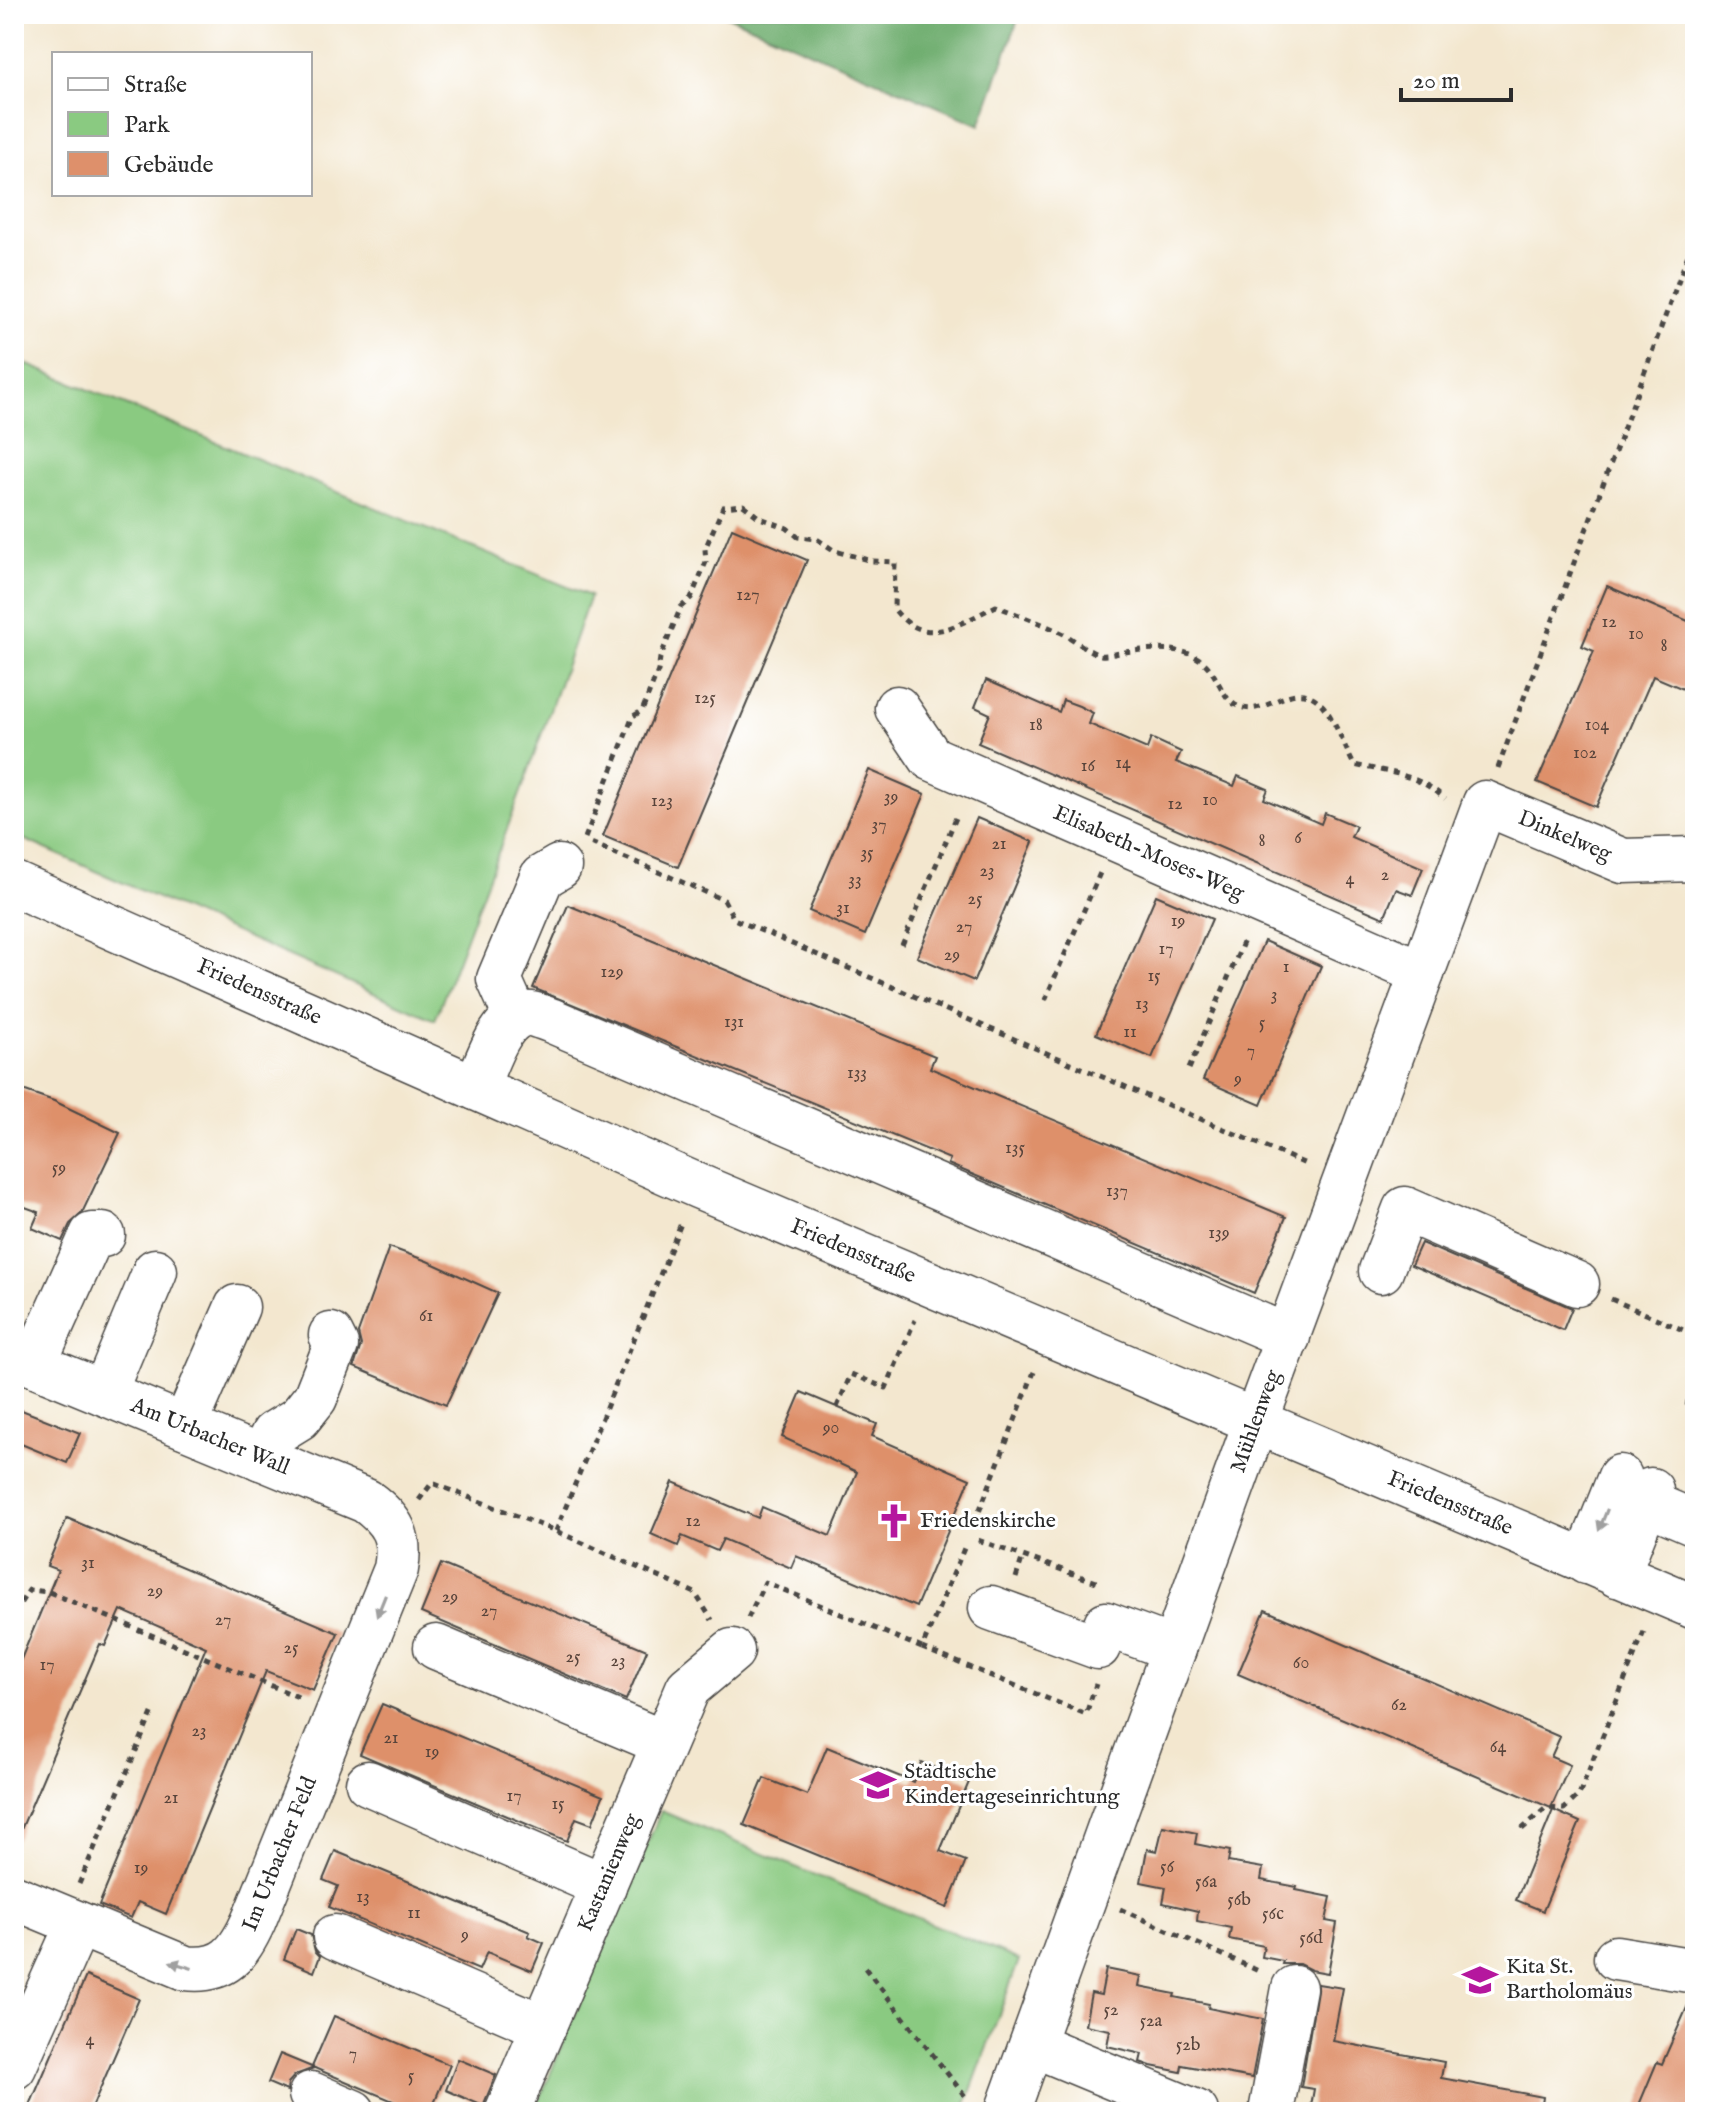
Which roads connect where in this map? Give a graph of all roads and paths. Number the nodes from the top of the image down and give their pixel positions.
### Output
1 (1695, 236) edge
2 (897, 708) dead end
3 (974, 777) junction
4 (1485, 803) junction
5 (1114, 839) junction
6 (1695, 859) edge
7 (559, 867) dead end
8 (14, 884) edge
9 (1260, 902) junction
10 (902, 945) dead end
11 (1422, 973) junction
12 (1045, 1000) dead end
13 (516, 1017) junction
14 (1189, 1069) dead end
15 (476, 1088) junction
16 (698, 1186) junction
17 (103, 1235) dead end
18 (155, 1271) dead end
19 (1381, 1271) dead end
20 (1577, 1284) joint
21 (237, 1307) dead end
22 (917, 1315) dead end
23 (1049, 1334) junction
24 (331, 1335) dead end
25 (1695, 1335) edge
26 (1288, 1337) junction
27 (24, 1360) edge
28 (104, 1393) junction
29 (1685, 1403) dead end
30 (1695, 1404) edge
31 (837, 1407) dead end
32 (1256, 1421) junction
33 (185, 1426) junction
34 (261, 1458) junction
35 (975, 1522) dead end
36 (1695, 1523) edge
37 (556, 1531) junction
38 (394, 1532) junction
39 (978, 1540) dead end
40 (965, 1546) dead end
41 (1601, 1568) junction
42 (1101, 1584) dead end
43 (1695, 1607) edge
44 (991, 1608) dead end
45 (14, 1613) edge
46 (1116, 1627) junction
47 (1645, 1629) dead end
48 (436, 1647) dead end
49 (922, 1648) junction
50 (1174, 1649) junction
51 (732, 1651) junction
52 (153, 1711) dead end
53 (337, 1714) junction
54 (664, 1743) junction
55 (368, 1783) dead end
56 (1522, 1829) dead end
57 (604, 1886) junction
58 (1084, 1893) junction
59 (14, 1897) edge
60 (72, 1921) junction
61 (335, 1937) dead end
62 (1616, 1958) dead end
63 (865, 1968) dead end
64 (1695, 1971) edge
65 (1294, 1988) joint
66 (544, 2027) junction
67 (1032, 2044) junction
68 (14, 2067) edge
69 (311, 2094) dead end
70 (353, 2112) edge
71 (507, 2112) edge
72 (977, 2112) edge
73 (1007, 2112) edge
74 (1196, 2112) edge
75 (1271, 2112) edge

1 - 4 path
2 - 3 street, Elisabeth-Moses-Weg
3 - 5 street, Elisabeth-Moses-Weg
3 - 10 path
4 - 6 street, Dinkelweg
4 - 11 street, Mühlenweg
5 - 9 street, Elisabeth-Moses-Weg
5 - 12 path
7 - 13 street
8 - 15 street, Friedensstraße
9 - 11 street, Elisabeth-Moses-Weg
9 - 14 path
11 - 26 street, Mühlenweg
13 - 15 street
13 - 26 street
15 - 16 street, Friedensstraße
16 - 23 street, Friedensstraße
16 - 37 path
17 - 27 street
18 - 28 street
19 - 20 street
20 - 25 path
21 - 33 street
22 - 31 path
23 - 32 street, Friedensstraße
23 - 35 path
24 - 34 street
26 - 32 street, Mühlenweg
27 - 28 street, Am Urbacher Wall
28 - 33 street, Am Urbacher Wall
29 - 30 path
32 - 41 street, Friedensstraße
32 - 50 street, Mühlenweg
33 - 34 street, Am Urbacher Wall
34 - 38 street, Am Urbacher Wall
36 - 41 street
37 - 38 path
37 - 51 path
38 -> 53 street, Im Urbacher Feld
39 - 42 path
40 - 49 path
41 - 43 street, Friedensstraße
44 - 46 street
45 - 53 path
46 - 49 path
46 - 50 street
47 - 56 path
48 - 54 street
49 - 51 path
50 - 58 street, Mühlenweg
51 - 54 street, Kastanienweg
52 - 60 path
53 -> 60 street, Im Urbacher Feld
54 - 57 street, Kastanienweg
55 - 57 street
57 - 66 street, Kastanienweg
58 - 65 path
58 - 67 street, Mühlenweg
59 - 60 street, Im Urbacher Feld
60 - 68 street
61 - 66 street
62 - 64 street
63 - 72 path
65 - 75 street
66 - 71 street, Kastanienweg
67 - 73 street, Mühlenweg
67 - 74 street
69 - 70 street

